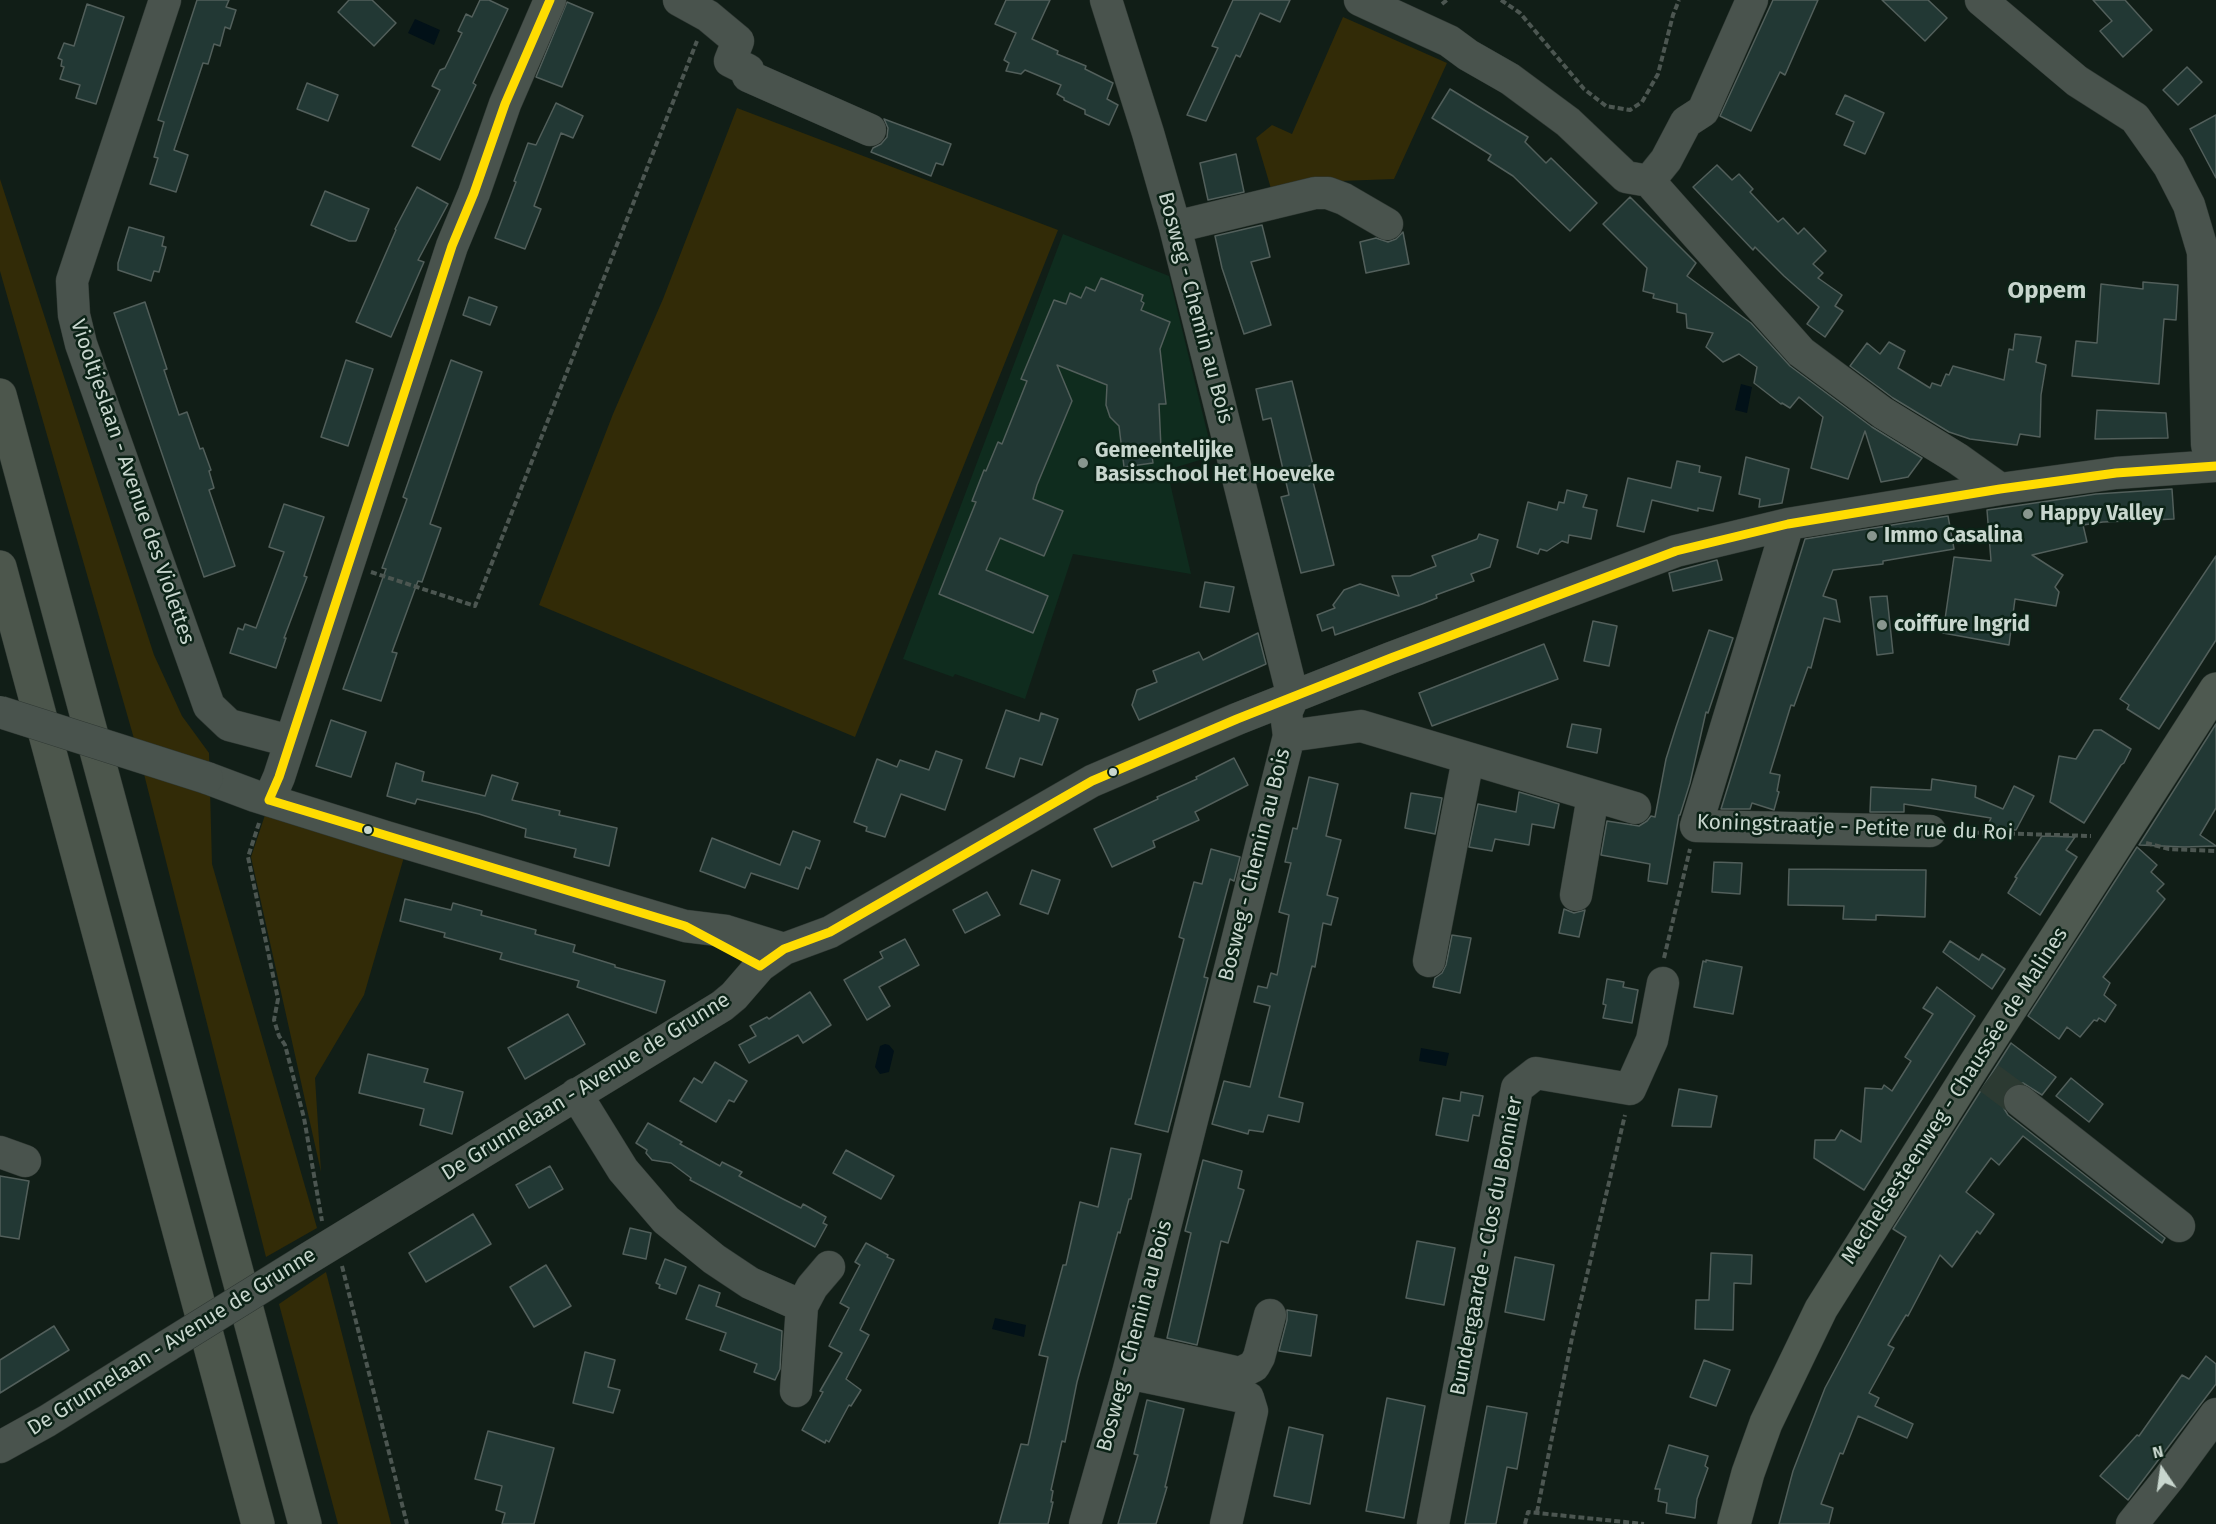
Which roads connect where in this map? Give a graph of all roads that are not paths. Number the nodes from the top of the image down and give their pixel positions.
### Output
1 (165, 0) edge
2 (679, 0) edge
3 (1106, 0) edge
4 (1360, 0) edge
5 (1752, 0) edge
6 (1981, 0) edge
7 (540, 3) edge
8 (870, 130) dead end
9 (1649, 182) junction
10 (1387, 224) dead end
11 (1175, 227) junction
12 (0, 395) edge
13 (2214, 466) edge
14 (2000, 489) junction
15 (1788, 524) junction
16 (0, 567) edge
17 (2216, 689) edge
18 (1293, 698) junction
19 (0, 712) edge
20 (1289, 736) junction
21 (290, 741) junction
22 (1468, 759) junction
23 (1593, 796) junction
24 (269, 800) junction
25 (1635, 808) dead end
26 (1930, 831) road end
27 (1576, 895) dead end
28 (772, 958) junction
29 (1429, 961) dead end
30 (1663, 983) dead end
31 (576, 1094) junction
32 (2020, 1101) tunnel mouth
33 (2179, 1226) dead end
34 (829, 1267) dead end
35 (802, 1306) junction
36 (1270, 1315) dead end
37 (1131, 1361) junction
38 (796, 1391) dead end
39 (2216, 1414) edge
40 (0, 1447) edge
41 (258, 1524) edge
42 (305, 1524) edge
43 (1085, 1524) edge
44 (1226, 1524) edge
45 (1433, 1524) edge
46 (1734, 1524) edge
47 (2132, 1524) edge

1 - 21 street, Viooltjeslaan - Avenue des Violettes
2 - 8 street
3 - 11 street, Bosweg - Chemin au Bois
4 - 9 street
5 - 9 street
6 - 13 street
7 - 21 street
9 - 14 street
10 - 11 street
11 - 18 street, Bosweg - Chemin au Bois
12 - 42 highway
13 - 14 street, De Grunnelaan - Avenue de Grunne
14 - 15 street, De Grunnelaan - Avenue de Grunne
15 - 18 street, De Grunnelaan - Avenue de Grunne
15 - 26 street, Koningstraatje - Petite rue du Roi
16 - 41 highway
17 - 46 main road, Mechelsesteenweg - Chaussée de Malines
18 - 20 street, Bosweg - Chemin au Bois
18 - 28 street, De Grunnelaan - Avenue de Grunne
19 - 24 street, bridge
20 - 22 street
20 - 37 street, Bosweg - Chemin au Bois
21 - 24 street
22 - 23 street
22 - 29 street
23 - 25 street
23 - 27 street
24 - 28 street
28 - 31 street, De Grunnelaan - Avenue de Grunne
30 - 45 street, Bundergaarde - Clos du Bonnier
31 - 35 street
31 - 40 street, De Grunnelaan - Avenue de Grunne, bridge
32 - 33 street
34 - 35 street
35 - 38 street
36 - 37 street
37 - 43 street, Bosweg - Chemin au Bois
37 - 44 street
39 - 47 street

